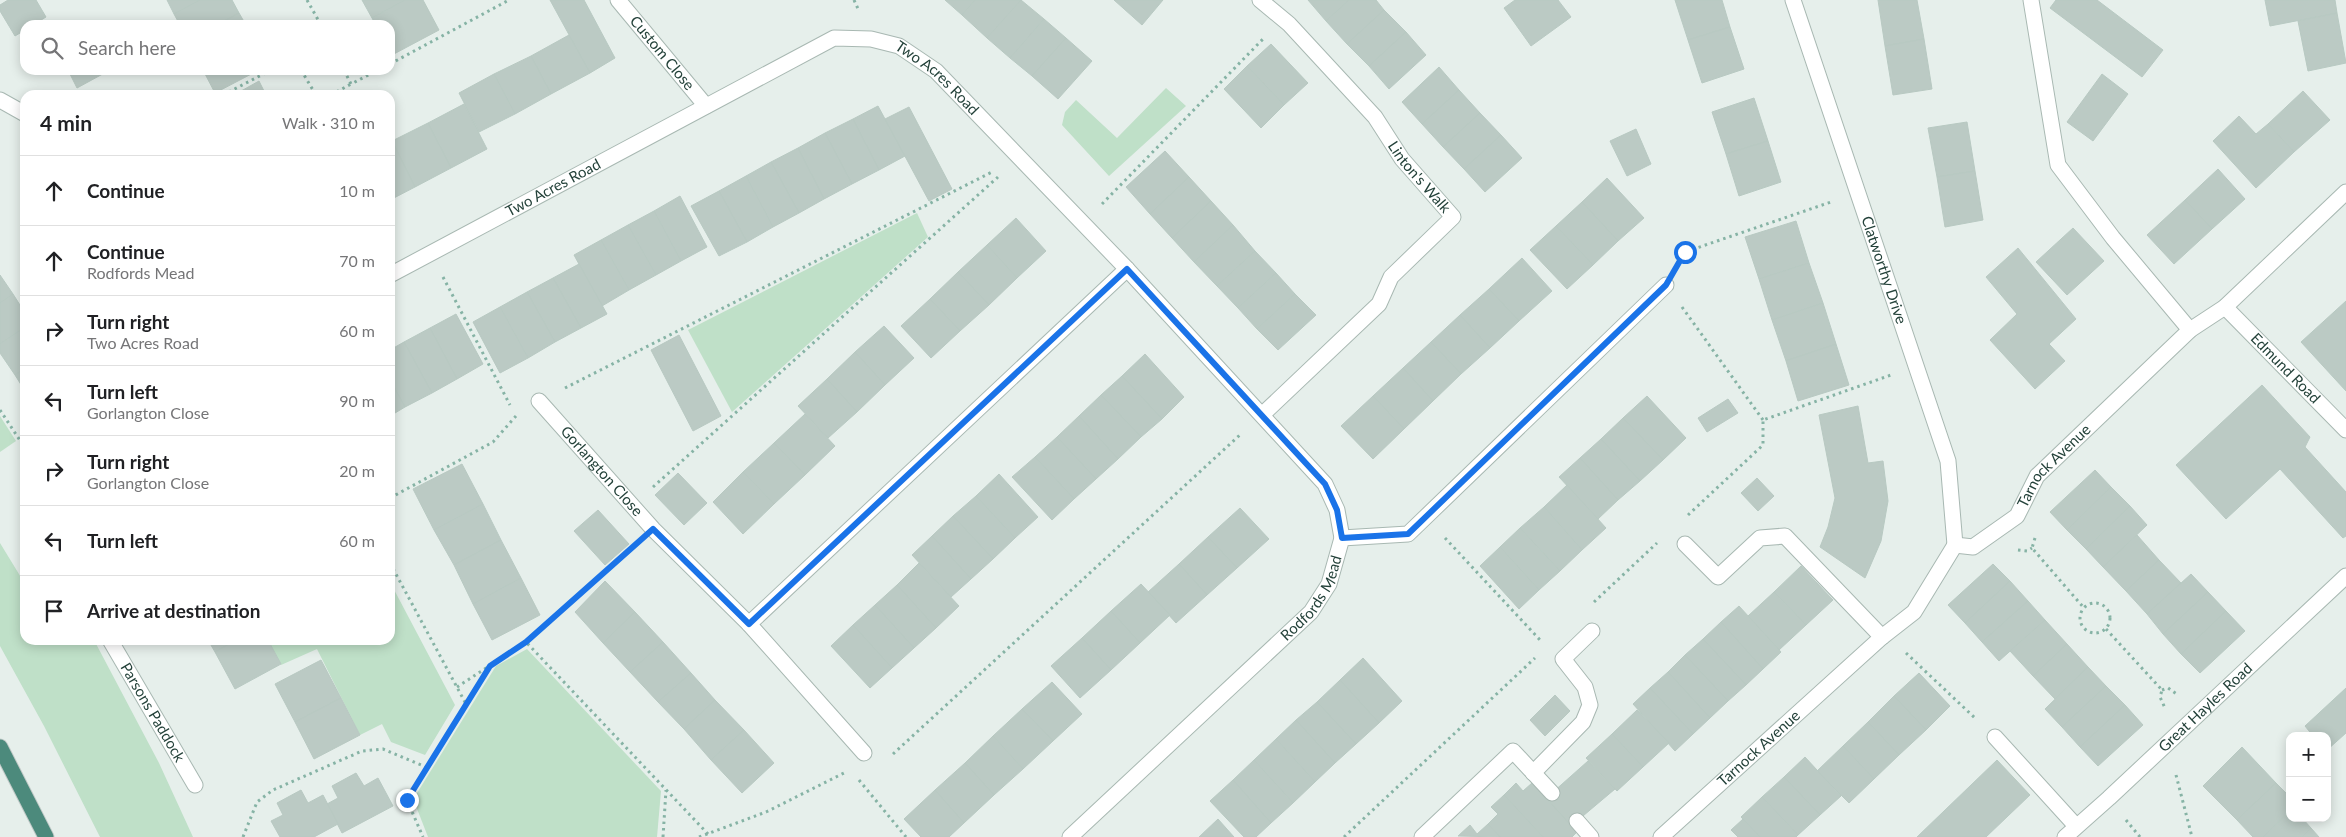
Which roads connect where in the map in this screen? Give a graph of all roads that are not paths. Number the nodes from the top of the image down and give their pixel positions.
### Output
1 (618, 0) edge
2 (1260, 0) edge
3 (1793, 0) edge
4 (2031, 0) edge
5 (0, 100) edge
6 (706, 106) junction
7 (20, 111) edge
8 (2346, 192) edge
9 (1127, 269) junction
10 (395, 272) edge
11 (1666, 285) road end
12 (2225, 307) junction
13 (2190, 330) junction
14 (539, 401) road end
15 (1263, 414) junction
16 (2346, 430) edge
17 (1342, 538) junction
18 (1685, 544) dead end
19 (1955, 545) junction
20 (2346, 576) edge
21 (749, 624) junction
22 (1592, 631) dead end
23 (1884, 635) junction
24 (113, 645) edge
25 (1995, 737) road end
26 (0, 747) edge
27 (864, 753) road end
28 (1533, 773) junction
29 (195, 785) dead end
30 (1552, 793) dead end
31 (1578, 821) dead end
32 (2076, 826) junction
33 (46, 837) edge
34 (1070, 837) edge
35 (1422, 837) edge
36 (1591, 837) edge
37 (1661, 837) edge
38 (2065, 837) edge

1 - 6 street, Custom Close
2 - 15 street, Linton's Walk
3 - 19 street, Clatworthy Drive
4 - 13 street
5 - 7 street
6 - 9 street, Two Acres Road
6 - 10 street, Two Acres Road
8 - 12 street, Tarnock Avenue
9 - 15 street, Two Acres Road
9 - 21 street
11 - 17 street, Rodfords Mead
12 - 13 street, Tarnock Avenue
12 - 16 street, Edmund Road
13 - 19 street, Tarnock Avenue
14 - 21 street, Gorlangton Close
15 - 17 street, Two Acres Road
17 - 34 street, Rodfords Mead
18 - 23 street
19 - 23 street, Tarnock Avenue
20 - 32 street, Great Hayles Road
21 - 27 street, Gorlangton Close
22 - 28 street
23 - 37 street, Tarnock Avenue
24 - 29 street, Parsons Paddock
25 - 32 street
26 - 33 highway
28 - 30 street
28 - 35 street
31 - 36 street
32 - 38 street, Great Hayles Road

